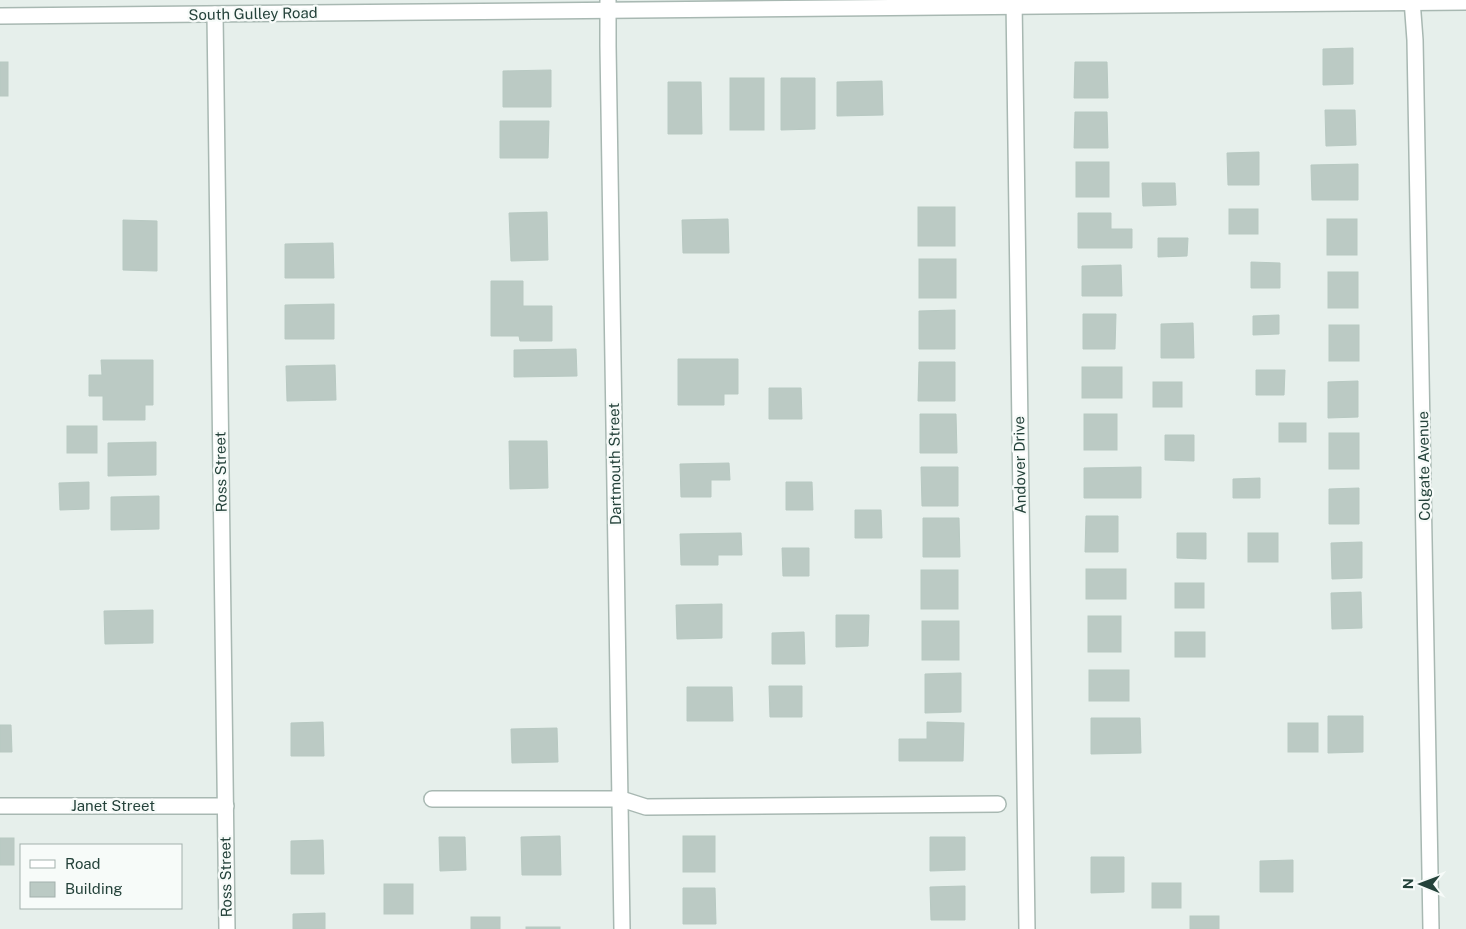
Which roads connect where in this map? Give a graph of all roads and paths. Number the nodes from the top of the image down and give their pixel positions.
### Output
1 (1412, 1) edge
2 (1466, 2) edge
3 (1014, 3) edge
4 (608, 5) edge
5 (215, 14) junction
6 (0, 16) edge
7 (621, 799) junction
8 (432, 800) dead end
9 (998, 804) dead end
10 (0, 806) edge
11 (226, 806) junction
12 (227, 929) edge
13 (622, 929) edge
14 (1027, 929) edge
15 (1431, 929) edge

1 - 2 street, South Gulley Road
1 - 3 street, South Gulley Road
1 - 15 street, Colgate Avenue
3 - 4 street, South Gulley Road
3 - 14 street, Andover Drive
4 - 5 street, South Gulley Road
4 - 7 street, Dartmouth Street
5 - 6 street, South Gulley Road
5 - 11 street, Ross Street
7 - 8 street
7 - 9 street
7 - 13 street, Dartmouth Street
10 - 11 street, Janet Street
11 - 12 street, Ross Street

